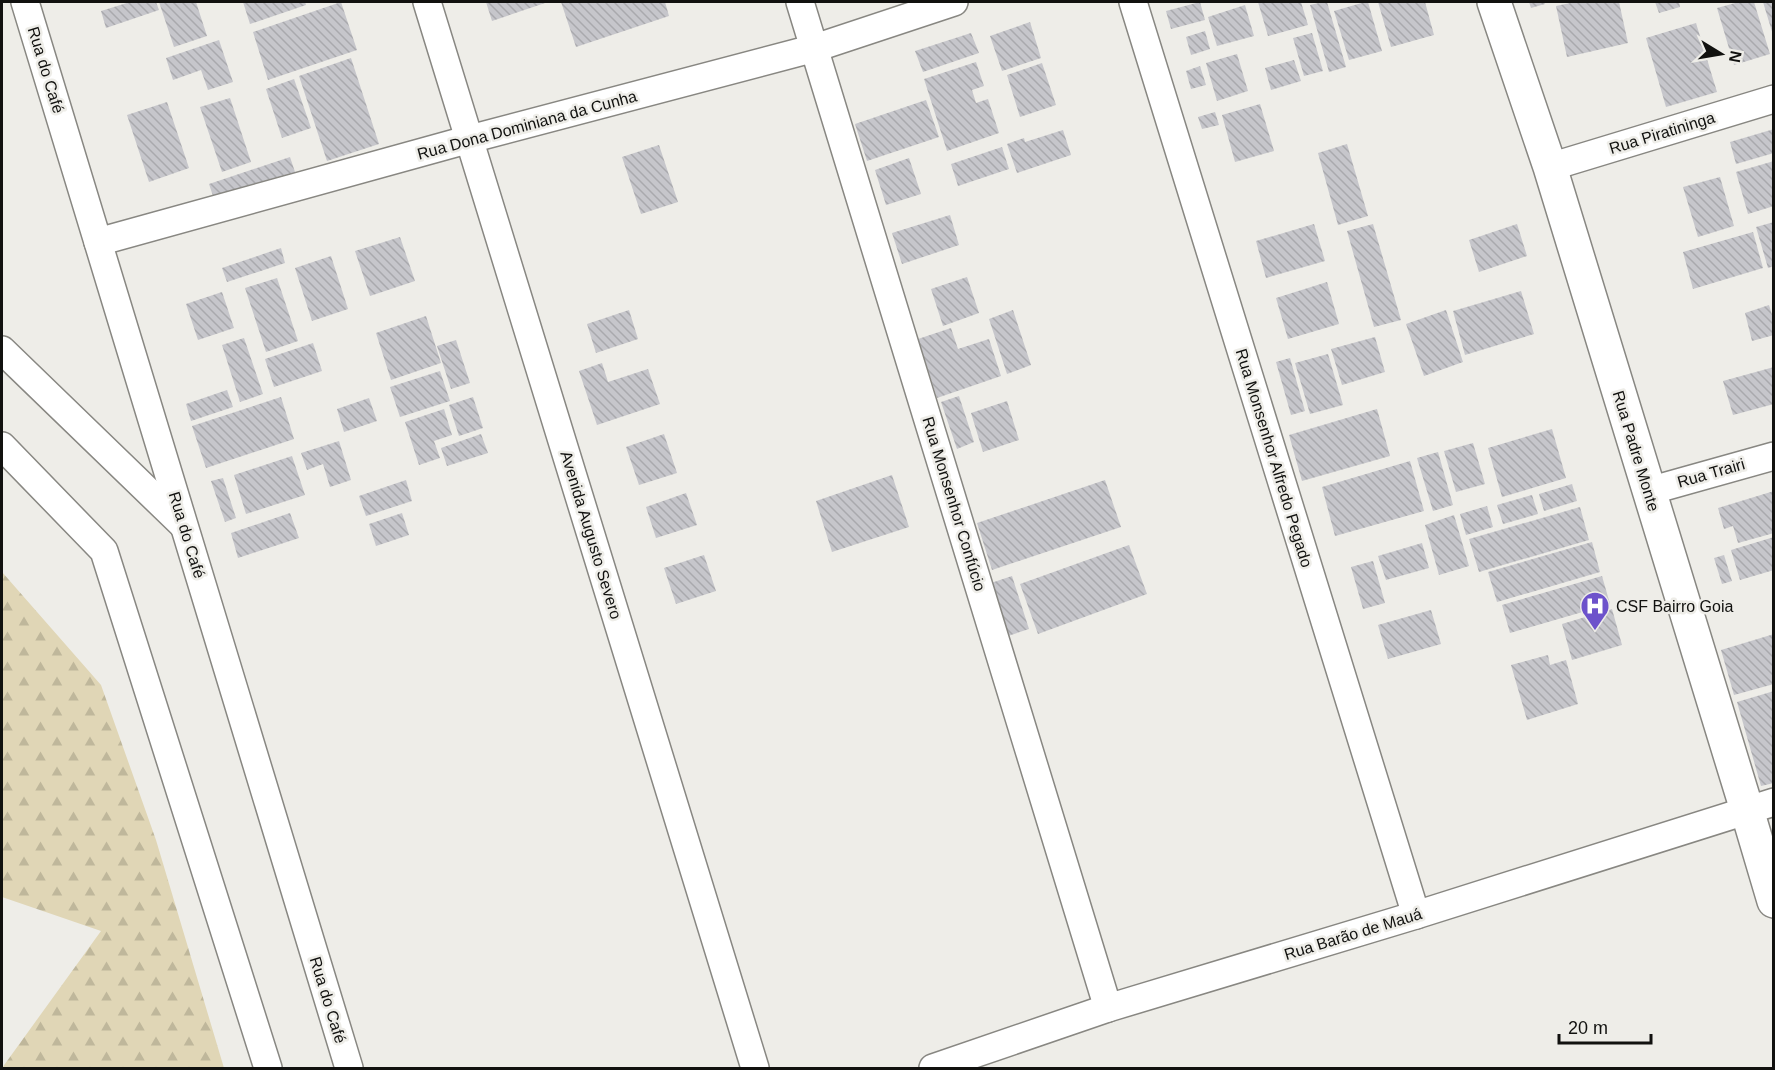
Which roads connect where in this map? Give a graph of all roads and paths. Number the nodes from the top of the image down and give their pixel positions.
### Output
1 (25, 2) edge
2 (427, 2) edge
3 (800, 2) edge
4 (954, 2) edge
5 (1132, 2) edge
6 (1494, 2) edge
7 (815, 48) junction
8 (1773, 99) edge
9 (470, 139) junction
10 (1550, 167) junction
11 (98, 242) junction
12 (2, 350) edge
13 (2, 446) edge
14 (1773, 456) edge
15 (1649, 491) junction
16 (184, 526) junction
17 (1760, 806) edge
18 (1773, 901) edge
19 (1416, 915) junction
20 (1107, 1008) junction
21 (268, 1068) edge
22 (349, 1068) edge
23 (755, 1068) edge
24 (933, 1068) edge

1 - 11 street, Rua do Café
2 - 9 street, Avenida Augusto Severo
3 - 7 street, Rua Monsenhor Confúcio
4 - 7 street, Rua Dona Dominiana da Cunha
5 - 19 street, Rua Monsenhor Alfredo Pegado
6 - 10 street, Rua Padre Monte
7 - 9 street, Rua Dona Dominiana da Cunha
7 - 20 street, Rua Monsenhor Confúcio
8 - 10 street, Rua Piratininga
9 - 11 street, Rua Dona Dominiana da Cunha
9 - 23 street, Avenida Augusto Severo
10 - 15 street, Rua Padre Monte
11 - 16 street, Rua do Café
12 - 16 street
13 - 21 street
14 - 15 street, Rua Trairi
15 - 17 street, Rua Padre Monte
16 - 22 street, Rua do Café
17 - 18 street, Rua Padre Monte
17 - 19 street, Rua Barão de Mauá
19 - 20 street, Rua Barão de Mauá
20 - 24 street, Rua Barão de Mauá

